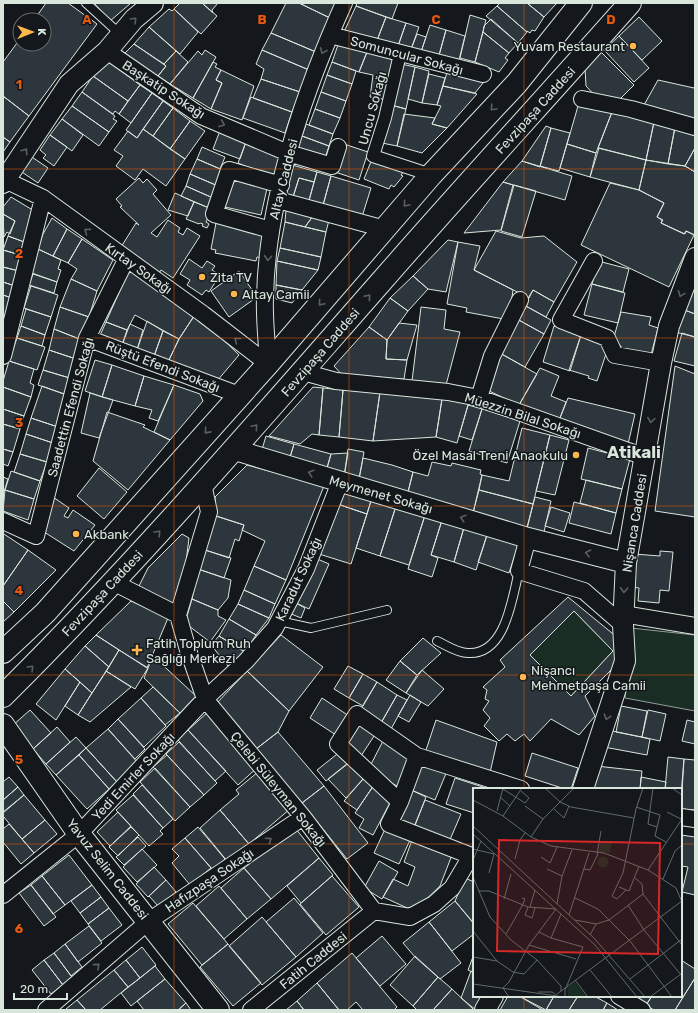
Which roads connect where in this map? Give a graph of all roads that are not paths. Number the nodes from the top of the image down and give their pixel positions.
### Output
1 (86, 3) edge
2 (153, 3) edge
3 (344, 3) edge
4 (581, 3) edge
5 (630, 3) edge
6 (121, 35) junction
7 (330, 35) junction
8 (106, 51) junction
9 (400, 54) junction
10 (483, 74) dead end
11 (517, 83) junction
12 (550, 93) junction
13 (582, 99) dead end
14 (695, 127) edge
15 (338, 147) dead end
16 (288, 153) junction
17 (431, 175) junction
18 (4, 181) edge
19 (279, 193) junction
20 (42, 198) junction
21 (385, 229) junction
22 (271, 230) junction
23 (695, 258) edge
24 (126, 260) junction
25 (594, 261) dead end
26 (520, 300) dead end
27 (87, 338) junction
28 (3, 356) edge
29 (660, 363) junction
30 (268, 364) junction
31 (303, 372) junction
32 (239, 395) junction
33 (479, 398) junction
34 (235, 450) junction
35 (645, 457) junction
36 (340, 482) junction
37 (203, 484) junction
38 (3, 521) edge
39 (528, 538) junction
40 (626, 563) junction
41 (519, 571) junction
42 (113, 582) junction
43 (387, 610) dead end
44 (178, 615) junction
45 (623, 620) junction
46 (278, 621) junction
47 (695, 626) edge
48 (436, 641) dead end
49 (3, 652) edge
50 (3, 696) edge
51 (205, 699) junction
52 (3, 725) edge
53 (417, 756) junction
54 (518, 788) edge
55 (583, 788) edge
56 (400, 802) junction
57 (303, 817) junction
58 (682, 817) edge
59 (695, 819) edge
60 (79, 834) junction
61 (472, 857) edge
62 (3, 895) edge
63 (374, 910) junction
64 (149, 921) junction
65 (492, 997) edge
66 (621, 997) edge
67 (46, 1010) edge
68 (218, 1010) edge
69 (251, 1010) edge
70 (485, 1010) edge
71 (642, 1010) edge

1 - 6 lane
6 -> 2 street
3 - 7 street, Altay Caddesi
4 - 11 main road
5 - 12 main road, Fevzipaşa Caddesi
6 - 8 street
7 - 9 street, Somuncular Sokağı
7 -> 16 street, Altay Caddesi
8 -> 16 street, Başkatip Sokağı
18 -> 8 street
9 - 10 street, Somuncular Sokağı
9 - 17 street, Uncu Sokağı
11 - 12 main road
11 -> 17 main road
31 -> 12 main road, Fevzipaşa Caddesi
13 - 14 street
15 - 16 street, Başkatip Sokağı
16 - 19 street, Altay Caddesi
17 -> 21 main road
18 - 20 street, Kırtay Sokağı
19 - 21 street
19 - 22 street, Altay Caddesi
19 - 22 street
24 -> 20 street, Kırtay Sokağı
20 - 28 street
21 -> 30 main road
22 -> 30 street, Altay Caddesi
23 -> 29 street, Nişanca Caddesi
24 - 27 street, Saadettin Efendi Sokağı
30 -> 24 street, Kırtay Sokağı
25 - 29 street
26 - 33 street
27 - 32 street, Rüştü Efendi Sokağı
27 - 38 street, Saadettin Efendi Sokağı
29 -> 35 street, Nişanca Caddesi
30 - 32 main road
31 - 33 street, Müezzin Bilal Sokağı
34 -> 31 main road, Fevzipaşa Caddesi
32 -> 49 main road
33 - 35 street, Müezzin Bilal Sokağı
36 -> 34 street, Meymenet Sokağı
34 - 37 main road, Fevzipaşa Caddesi
35 - 40 street, Nişanca Caddesi
39 -> 36 street, Meymenet Sokağı
36 - 46 street, Karadut Sokağı
42 -> 37 main road, Fevzipaşa Caddesi
37 - 44 street
40 -> 39 street, Meymenet Sokağı
39 - 41 street
40 -> 45 street, Nişanca Caddesi
41 - 45 street
41 - 48 lane
42 - 44 street
50 -> 42 main road, Fevzipaşa Caddesi
43 - 46 lane
44 - 51 street, Çelebi Süleyman Sokağı
45 - 47 street
45 -> 55 street, Nişanca Caddesi
46 - 51 street, Karadut Sokağı
51 - 57 street, Çelebi Süleyman Sokağı
51 - 60 street, Yedi Emirler Sokağı
52 - 60 main road, Yavuz Selim Caddesi
53 - 54 street
53 - 56 street
53 - 56 street
56 - 61 street
57 - 63 street, Çelebi Süleyman Sokağı
64 -> 57 street, Hafızpaşa Sokağı
58 - 59 street
60 - 62 street, Yedi Emirler Sokağı
60 - 64 main road, Yavuz Selim Caddesi
61 - 63 street
63 - 69 street, Fatih Caddesi
67 -> 64 street, Hafızpaşa Sokağı
64 - 68 main road, Yavuz Selim Caddesi
65 - 70 street
66 - 71 street

